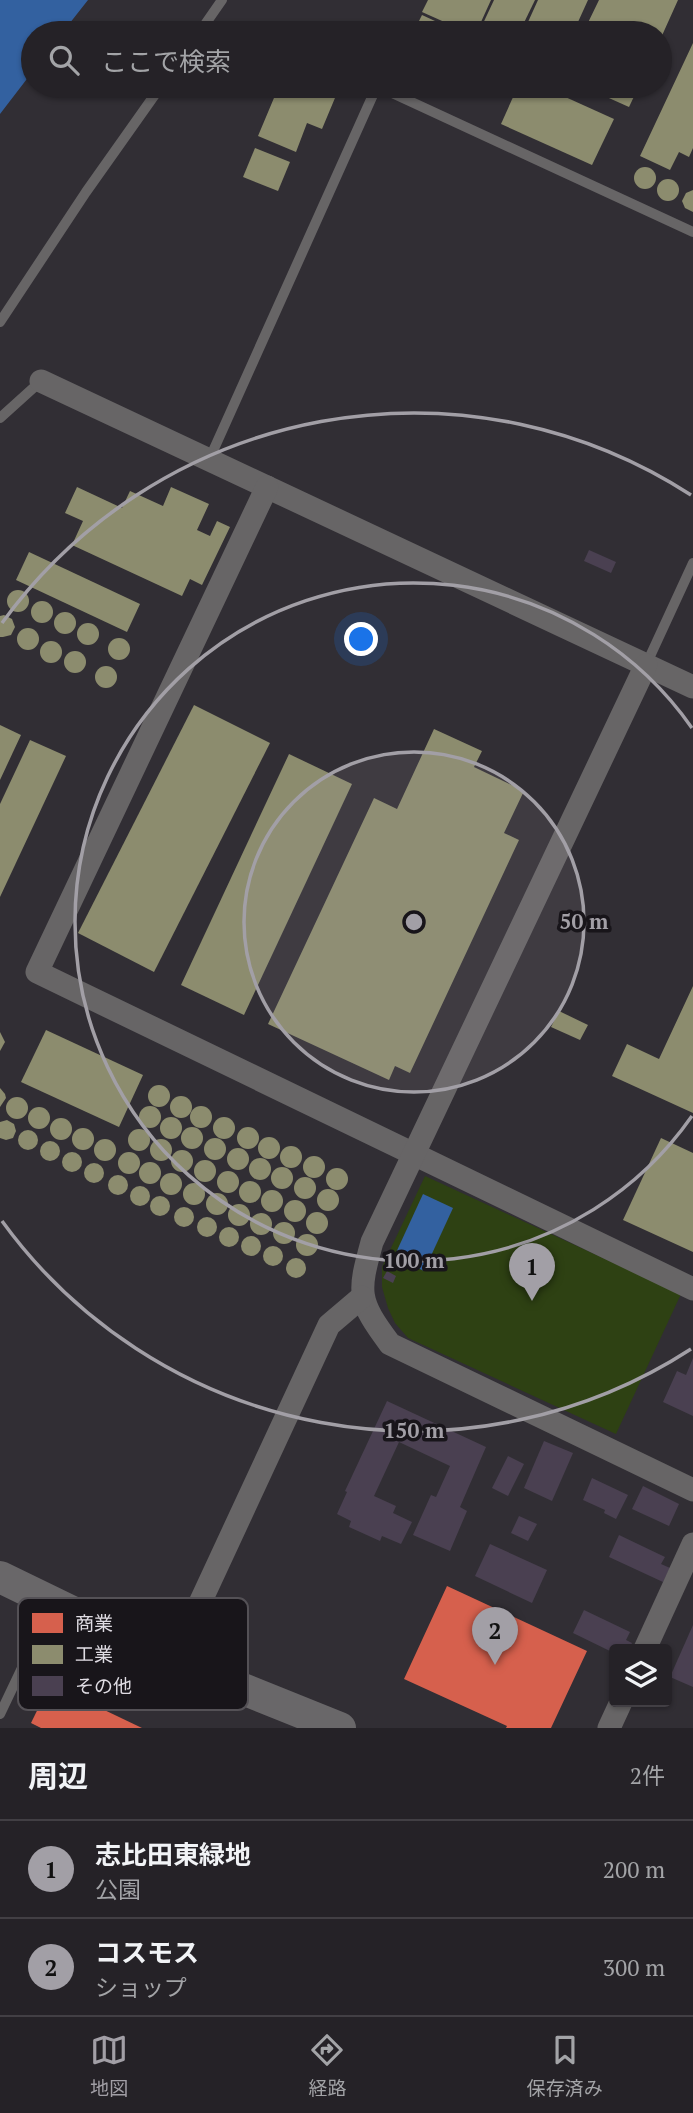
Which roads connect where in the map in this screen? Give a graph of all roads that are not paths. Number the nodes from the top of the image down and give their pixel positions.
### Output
1 (222, 0) edge
2 (207, 21) edge
3 (153, 98) edge
4 (372, 98) edge
5 (403, 98) edge
6 (693, 232) edge
7 (0, 322) edge
8 (41, 381) joint
9 (0, 418) edge
10 (209, 460) junction
11 (267, 487) junction
12 (693, 563) edge
13 (646, 665) junction
14 (693, 687) edge
15 (413, 1155) junction
16 (693, 1289) edge
17 (362, 1297) junction
18 (693, 1490) edge
19 (693, 1544) edge
20 (0, 1577) edge
21 (44, 1598) edge
22 (202, 1598) edge
23 (647, 1644) edge
24 (18, 1676) edge
25 (248, 1691) edge
26 (619, 1707) edge
27 (0, 1713) edge
28 (340, 1728) edge
29 (609, 1728) edge

1 - 2 lane
3 - 7 lane
4 - 10 lane
5 - 6 lane
8 - 9 lane
8 - 10 street
10 - 11 street
11 - 13 street
11 - 15 street
12 - 13 lane
13 - 14 street
13 - 15 street
15 - 16 street
15 - 17 street
17 - 18 street
17 - 22 street
19 - 23 street
20 - 21 street
24 - 27 lane
25 - 28 street
26 - 29 street

